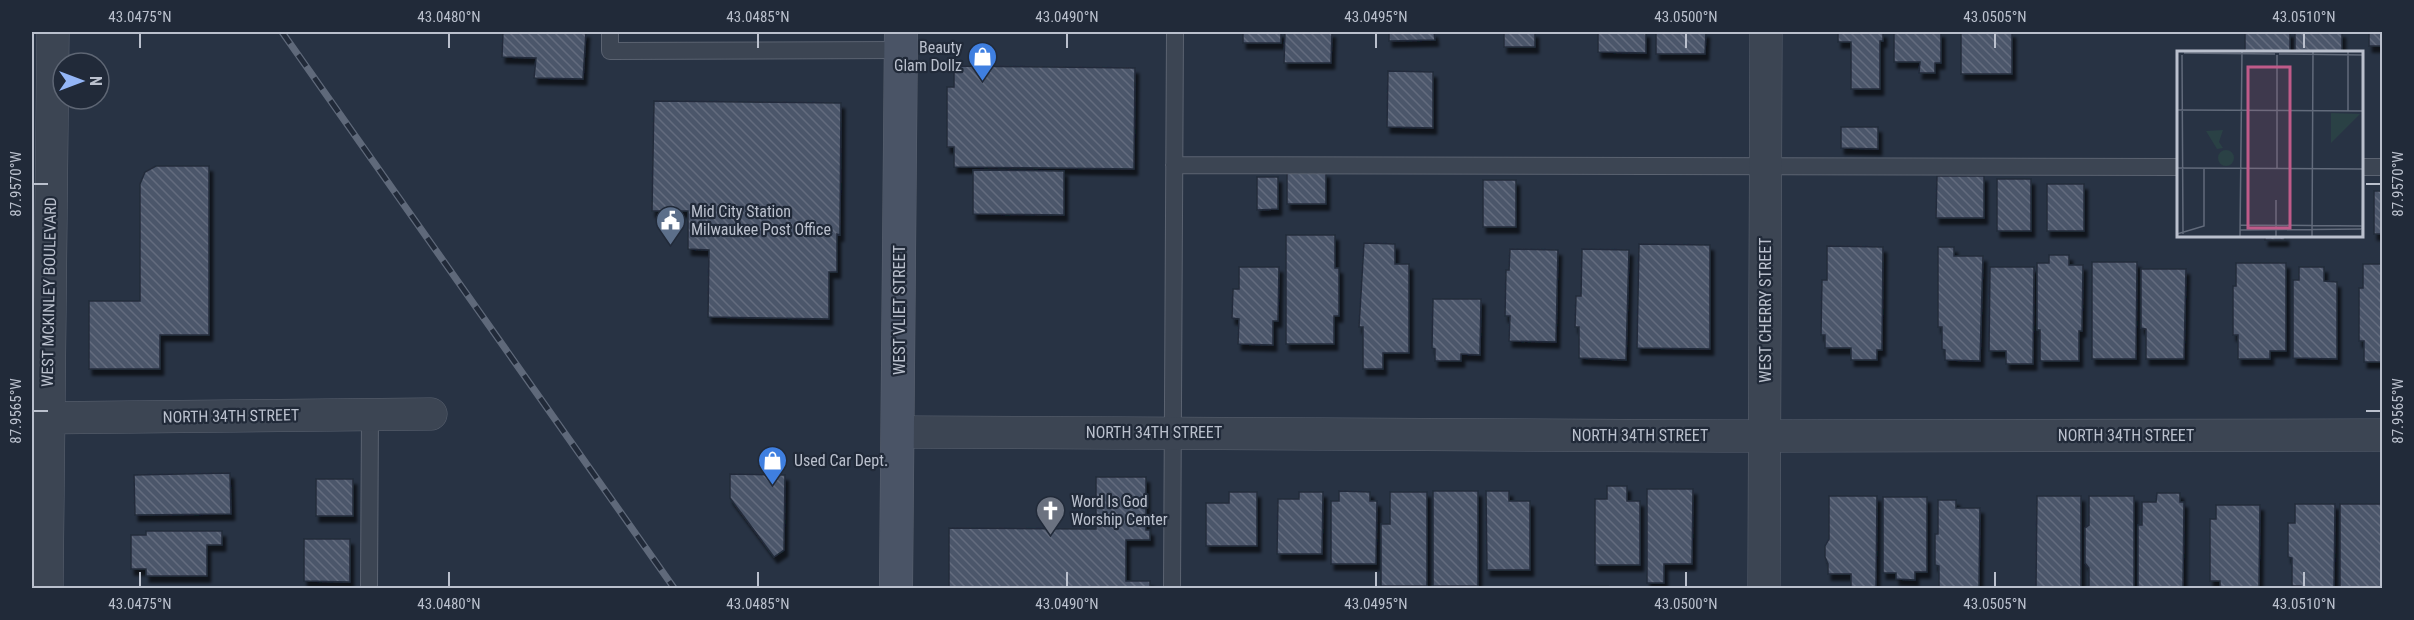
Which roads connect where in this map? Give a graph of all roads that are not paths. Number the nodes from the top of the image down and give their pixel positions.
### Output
1 (53, 32) edge
2 (610, 32) edge
3 (1175, 32) edge
4 (1766, 32) edge
5 (901, 41) edge
6 (42, 150) edge
7 (1174, 165) junction
8 (1765, 166) junction
9 (2177, 167) edge
10 (2363, 167) edge
11 (2382, 167) edge
12 (430, 414) dead end
13 (370, 415) junction
14 (39, 418) edge
15 (898, 432) junction
16 (1173, 432) junction
17 (2382, 435) edge
18 (1765, 436) junction
19 (46, 588) edge
20 (369, 588) edge
21 (896, 588) edge
22 (1172, 588) edge
23 (1764, 588) edge

1 - 6 street, WEST MCKINLEY BOULEVARD
2 - 5 lane
3 - 7 lane
4 - 8 street, WEST CHERRY STREET
5 - 15 street, WEST VLIET STREET
6 - 14 street, WEST MCKINLEY BOULEVARD
7 - 8 lane
7 - 16 lane
8 - 9 lane
8 - 18 street, WEST CHERRY STREET
10 - 11 lane
12 - 13 street, NORTH 34TH STREET
13 - 14 street, NORTH 34TH STREET
13 - 20 lane
14 - 19 street, WEST MCKINLEY BOULEVARD
15 - 16 street, NORTH 34TH STREET
15 - 21 street, WEST VLIET STREET
16 - 18 street, NORTH 34TH STREET
16 - 22 lane
17 - 18 street, NORTH 34TH STREET
18 - 23 street, WEST CHERRY STREET

